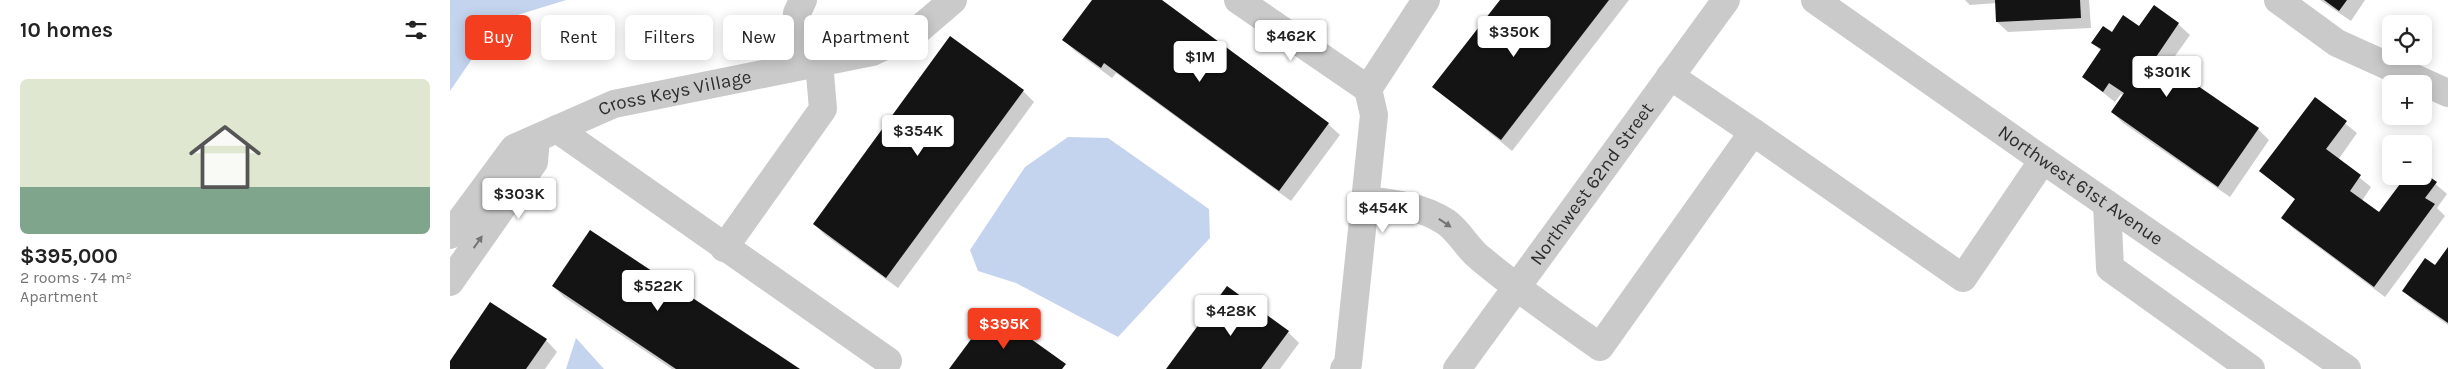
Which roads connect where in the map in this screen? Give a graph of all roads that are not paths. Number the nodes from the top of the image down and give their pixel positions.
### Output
1 (803, 0) edge
2 (1238, 0) edge
3 (1426, 0) edge
4 (1726, 0) edge
5 (1815, 0) edge
6 (2278, 0) edge
7 (940, 4) edge
8 (812, 64) junction
9 (1670, 76) junction
10 (1368, 89) junction
11 (2448, 93) edge
12 (1752, 132) junction
13 (546, 134) junction
14 (2043, 160) junction
15 (1365, 200) junction
16 (2107, 204) junction
17 (450, 235) edge
18 (724, 248) junction
19 (450, 282) edge
20 (1516, 288) junction
21 (888, 362) dead end
22 (1344, 369) edge
23 (1457, 369) edge
24 (2251, 369) edge
25 (2347, 369) edge

1 - 8 street
2 - 10 street
3 - 10 street
4 - 9 street, Northwest 62nd Street
5 - 14 street, Northwest 61st Avenue
6 - 11 street
7 - 8 street, Cross Keys Village
8 - 13 street, Cross Keys Village
8 - 18 street
9 - 12 street
9 - 20 street, Northwest 62nd Street
10 - 15 street
12 - 14 street
12 - 20 street
13 - 17 street, Cross Keys Village
13 - 18 street
19 -> 13 street
14 - 16 street, Northwest 61st Avenue
15 -> 20 street
15 - 22 street
16 - 24 street
16 - 25 street, Northwest 61st Avenue
18 - 21 street
20 - 23 street, Northwest 62nd Street

